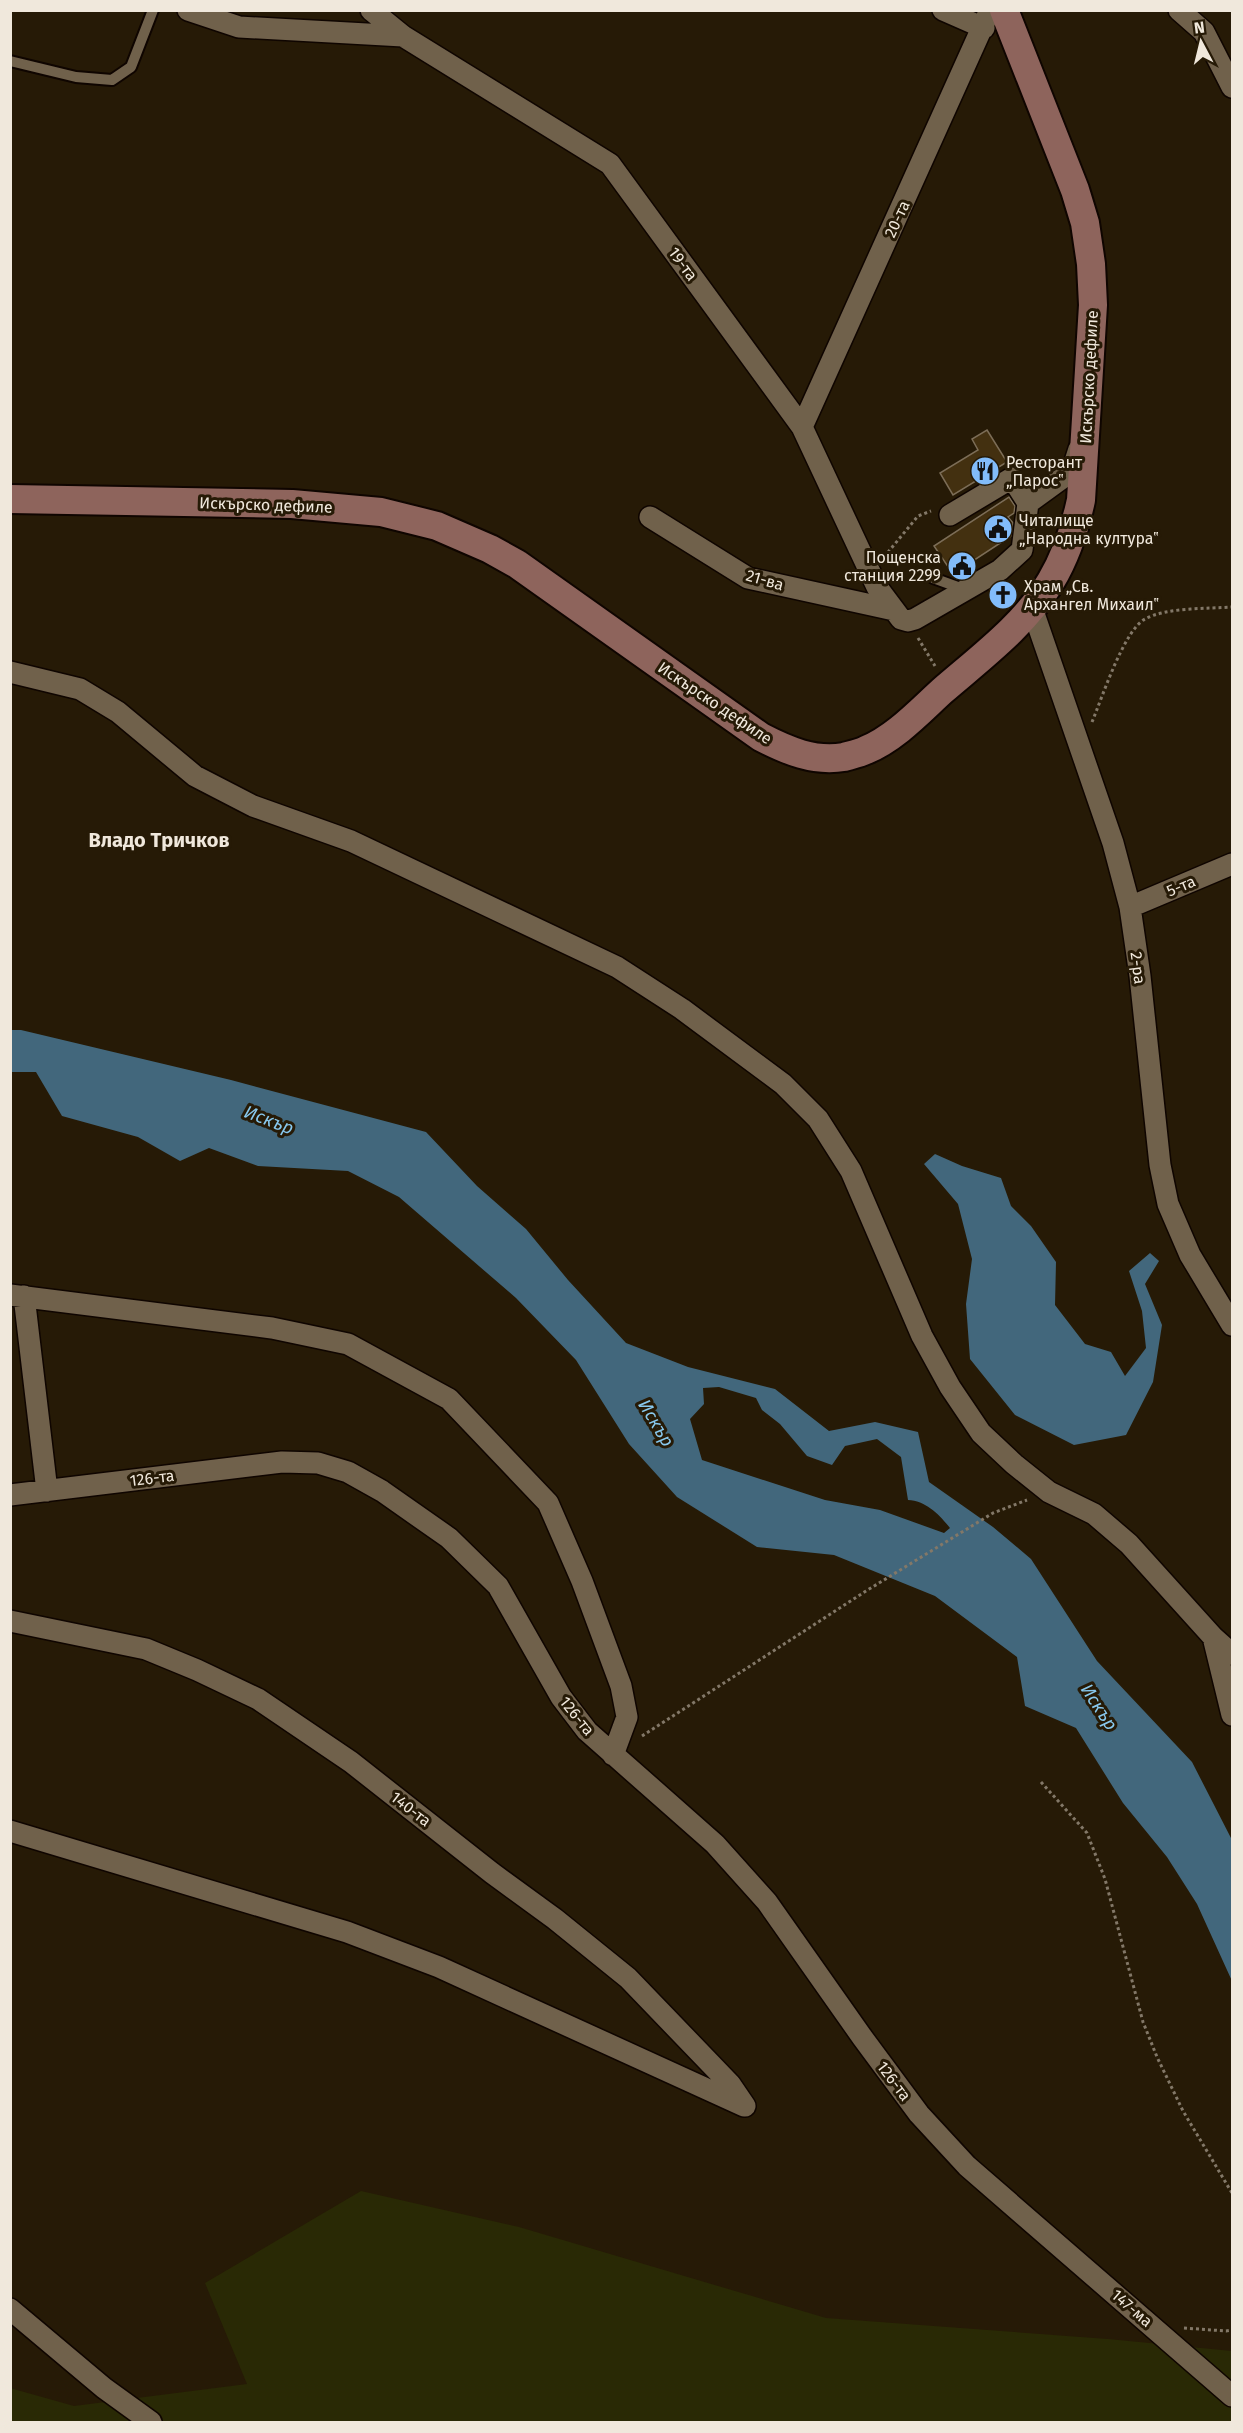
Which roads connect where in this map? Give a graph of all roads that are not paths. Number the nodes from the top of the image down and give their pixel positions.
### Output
1 (153, 10) edge
2 (188, 10) edge
3 (371, 10) edge
4 (943, 10) edge
5 (1179, 10) edge
6 (992, 16) edge
7 (403, 36) junction
8 (10, 61) edge
9 (1233, 87) edge
10 (802, 427) junction
11 (1087, 427) junction
12 (10, 499) edge
13 (1028, 503) junction
14 (950, 515) road end
15 (650, 517) dead end
16 (933, 578) dead end
17 (966, 590) junction
18 (1032, 608) junction
19 (901, 616) junction
20 (10, 672) edge
21 (1233, 864) edge
22 (1130, 908) junction
23 (17, 1295) edge
24 (1233, 1324) edge
25 (47, 1491) junction
26 (10, 1495) edge
27 (10, 1621) edge
28 (1213, 1637) junction
29 (1233, 1654) edge
30 (1233, 1715) edge
31 (613, 1755) junction
32 (10, 1831) edge
33 (1031, 2221) joint
34 (10, 2309) edge
35 (1233, 2396) edge
36 (151, 2422) edge

1 - 8 lane
2 - 7 street
3 - 7 street, 19-та
4 - 6 street
5 - 9 street
6 - 10 street, 20-та
6 - 11 main road, Искърско дефиле
7 - 10 street, 19-та
10 - 19 street, 19-та
11 - 13 street
11 - 18 main road, Искърско дефиле
12 - 18 main road, Искърско дефиле
13 - 14 street
13 - 17 street
15 - 19 street, 21-ва
16 - 17 lane
17 - 19 street
18 - 22 street, 2-ра
20 - 28 street
21 - 22 street, 5-та
22 - 24 street, 2-ра
23 - 25 street
23 - 31 street
25 - 26 street, 126-та
25 - 31 street, 126-та
27 - 32 street, 140-та
28 - 29 street
28 - 30 street
31 - 33 street, 126-та
33 - 35 street, 147-ма
34 - 36 street

